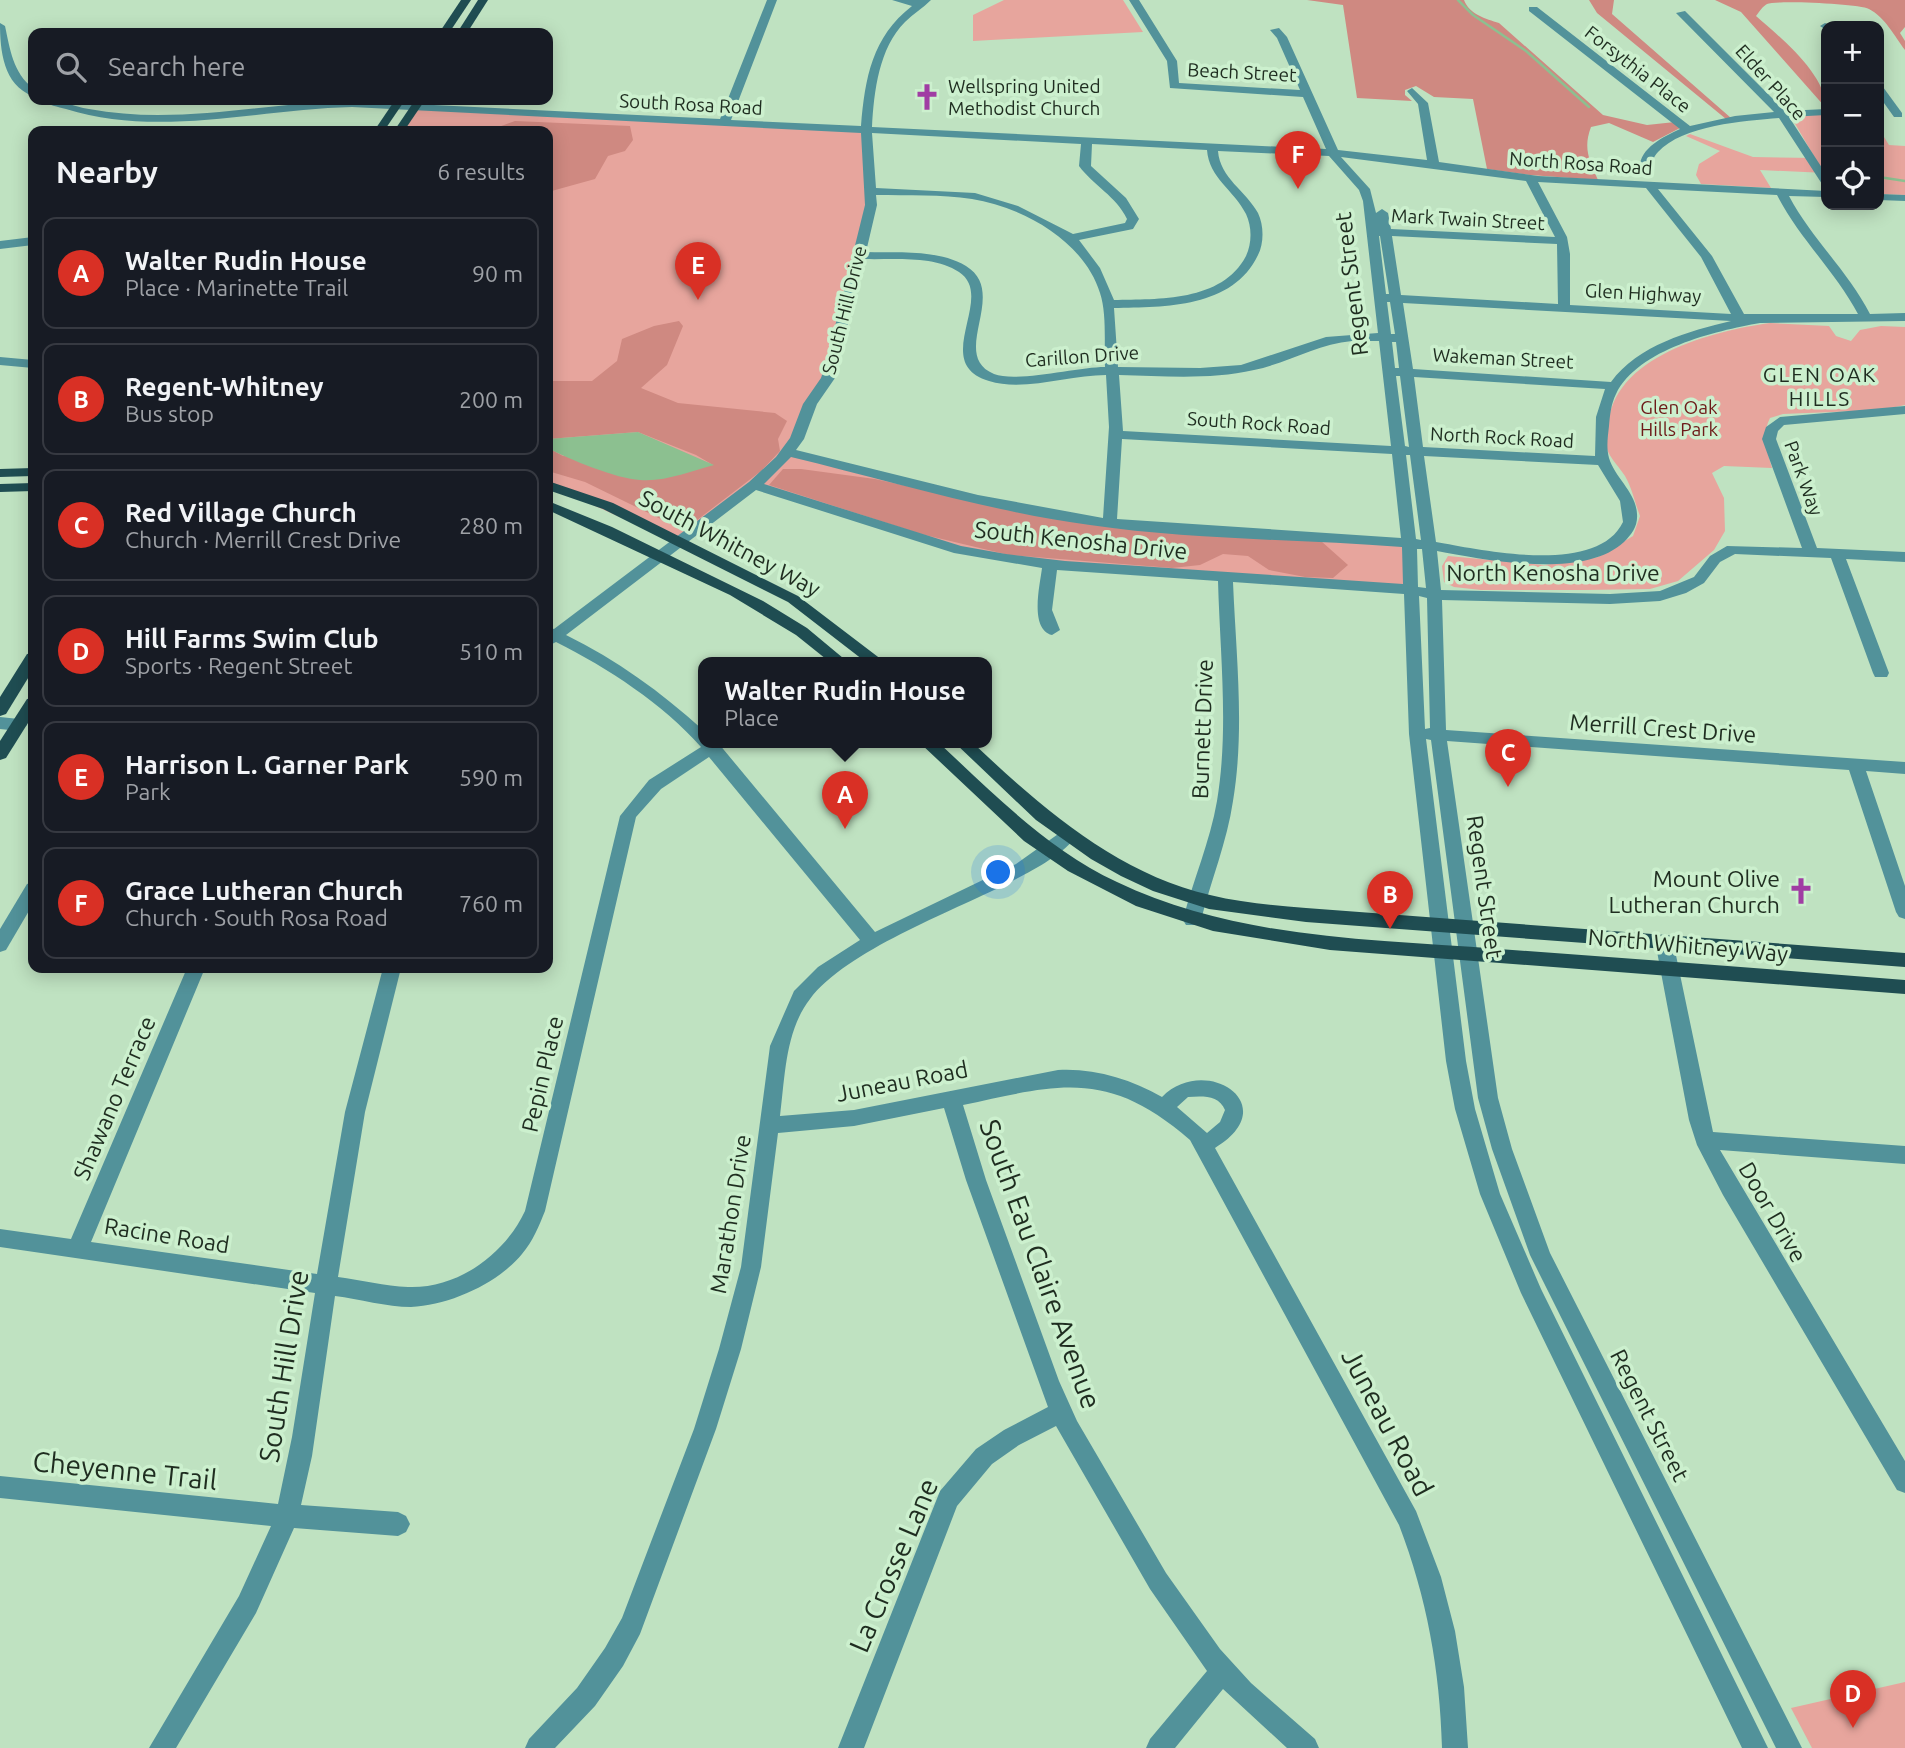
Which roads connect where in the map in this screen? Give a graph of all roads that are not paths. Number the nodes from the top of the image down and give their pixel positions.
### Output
1 (466, 0) edge
2 (483, 0) edge
3 (772, 0) edge
4 (897, 0) edge
5 (1134, 0) edge
6 (923, 3) edge
7 (1533, 9) dead end
8 (1681, 13) dead end
9 (0, 26) edge
10 (447, 28) edge
11 (465, 28) edge
12 (1275, 30) dead end
13 (28, 89) edge
14 (1412, 91) dead end
15 (1307, 94) junction
16 (1884, 95) edge
17 (63, 105) edge
18 (308, 105) edge
19 (397, 105) edge
20 (416, 105) edge
21 (448, 105) edge
22 (1821, 112) edge
23 (1781, 113) junction
24 (1901, 115) edge
25 (193, 118) junction
26 (724, 123) junction
27 (191, 126) edge
28 (382, 126) edge
29 (402, 126) edge
30 (866, 130) junction
31 (1688, 131) junction
32 (1087, 141) junction
33 (1212, 147) junction
34 (1335, 153) junction
35 (1434, 165) junction
36 (1644, 169) dead end
37 (1821, 174) edge
38 (1531, 179) junction
39 (1650, 186) junction
40 (871, 191) junction
41 (1781, 192) junction
42 (1821, 194) edge
43 (1884, 197) edge
44 (1905, 198) edge
45 (1379, 232) junction
46 (1071, 237) junction
47 (1562, 241) junction
48 (28, 242) edge
49 (0, 245) edge
50 (858, 256) junction
51 (1379, 297) junction
52 (1396, 298) junction
53 (1107, 304) junction
54 (1564, 307) junction
55 (1905, 317) edge
56 (1740, 318) junction
57 (1866, 318) junction
58 (1760, 319) junction
59 (1384, 337) junction
60 (1402, 338) junction
61 (0, 361) edge
62 (28, 364) edge
63 (1110, 370) junction
64 (1388, 372) junction
65 (1406, 372) junction
66 (1614, 386) junction
67 (1901, 411) edge
68 (1905, 428) edge
69 (1116, 435) junction
70 (788, 452) junction
71 (1399, 452) junction
72 (1418, 453) junction
73 (1603, 461) junction
74 (28, 472) edge
75 (0, 473) edge
76 (754, 485) junction
77 (28, 487) edge
78 (553, 487) edge
79 (0, 488) edge
80 (553, 507) edge
81 (1110, 523) junction
82 (678, 543) junction
83 (1419, 544) junction
84 (1811, 552) junction
85 (1836, 553) junction
86 (661, 556) junction
87 (1905, 557) edge
88 (1050, 564) junction
89 (1225, 577) junction
90 (1413, 591) junction
91 (1434, 595) junction
92 (1052, 630) dead end
93 (553, 634) edge
94 (553, 638) edge
95 (833, 657) edge
96 (870, 657) edge
97 (28, 666) edge
98 (1881, 673) dead end
99 (0, 710) edge
100 (28, 711) edge
101 (0, 723) edge
102 (19, 725) junction
103 (1417, 734) junction
104 (698, 735) edge
105 (1438, 735) junction
106 (702, 748) edge
107 (711, 748) edge
108 (933, 748) edge
109 (968, 748) edge
110 (0, 754) edge
111 (1855, 764) junction
112 (1905, 768) edge
113 (1067, 836) junction
114 (1049, 850) junction
115 (28, 897) edge
116 (1197, 898) junction
117 (1905, 912) edge
118 (1192, 920) junction
119 (1440, 924) junction
120 (1464, 926) junction
121 (872, 941) junction
122 (1664, 941) junction
123 (0, 945) edge
124 (1443, 950) junction
125 (1468, 952) junction
126 (1905, 960) edge
127 (1670, 969) junction
128 (194, 973) edge
129 (391, 973) edge
130 (1905, 987) edge
131 (951, 1098) junction
132 (1164, 1107) junction
133 (769, 1125) junction
134 (1705, 1140) junction
135 (1203, 1146) junction
136 (1905, 1155) edge
137 (0, 1238) edge
138 (78, 1247) junction
139 (327, 1285) junction
140 (1061, 1412) junction
141 (1905, 1482) edge
142 (0, 1487) edge
143 (286, 1516) junction
144 (398, 1524) dead end
145 (1223, 1674) junction
146 (162, 1748) edge
147 (538, 1748) edge
148 (851, 1748) edge
149 (1159, 1748) edge
150 (1306, 1748) edge
151 (1455, 1748) edge
152 (1755, 1748) edge
153 (1789, 1748) edge

1 - 10 main road
2 - 11 main road
3 - 26 street
4 - 6 street
5 - 15 street, Beach Street
6 - 30 street, South Hill Drive
7 - 31 street, Forsythia Place
8 - 23 street, Elder Place
9 - 13 street
12 - 15 street, Regent Street
14 - 35 street
15 - 34 street, Regent Street
16 - 24 street
17 - 25 street, South Rosa Road
18 - 25 street, South Rosa Road
19 - 28 main road
20 - 29 main road
21 - 26 street, South Rosa Road
22 - 23 street
23 - 31 street
23 - 37 street, Elder Place
25 - 27 street
26 - 30 street, South Rosa Road
30 - 32 street, South Rosa Road
30 - 40 street, South Hill Drive
31 - 36 street
32 - 33 street, South Rosa Road
32 - 46 street
33 - 34 street, South Rosa Road
33 - 53 street
34 - 35 street, North Rosa Road
34 - 45 street, Regent Street
35 - 38 street, North Rosa Road
38 - 39 street, North Rosa Road
38 - 47 street
39 - 41 street, North Rosa Road
39 - 56 street
40 - 46 street
40 - 50 street, South Hill Drive
41 - 42 street, North Rosa Road
41 - 57 street
43 - 44 street
45 - 47 street, Mark Twain Street
45 - 51 street, Regent Street
45 - 52 street, Regent Street
46 - 53 street
47 - 54 street
48 - 49 street
50 - 63 street, Carillon Drive
50 - 70 street, South Hill Drive
51 - 52 street, Glen Highway
51 - 59 street, Regent Street
52 - 54 street, Glen Highway
52 - 60 street, Regent Street
53 - 63 street
54 - 56 street, Glen Highway
55 - 57 street, Glen Highway
56 - 58 street, Glen Highway
57 - 58 street, Glen Highway
58 - 66 street
59 - 60 street, Carillon Drive
59 - 63 street, Carillon Drive
59 - 64 street, Regent Street
60 - 65 street, Regent Street
61 - 62 street
63 - 69 street
64 - 65 street, Wakeman Street
64 - 71 street, Regent Street
65 - 66 street, Wakeman Street
65 - 72 street, Regent Street
66 - 73 street
67 - 68 street
67 - 84 street, Park Way
69 - 71 street, South Rock Road
69 - 81 street
70 - 76 street, South Hill Drive
70 - 81 street, South Kenosha Drive
71 - 72 street, North Rock Road
71 - 83 street, Regent Street
72 - 73 street, North Rock Road
72 - 83 street, Regent Street
73 - 83 street, North Kenosha Drive
74 - 75 main road
76 - 82 street, South Hill Drive
76 - 88 street, South Kenosha Drive
77 - 79 main road
78 - 82 main road, South Whitney Way
80 - 86 main road, South Whitney Way
81 - 83 street, South Kenosha Drive
82 - 86 street, South Hill Drive
82 - 96 main road, South Whitney Way
83 - 90 street, Regent Street
83 - 91 street, Regent Street
84 - 85 street
84 - 91 street, North Kenosha Drive
85 - 87 street
85 - 98 street
86 - 93 street, South Hill Drive
86 - 95 main road, South Whitney Way
88 - 89 street, South Kenosha Drive
88 - 92 street
89 - 90 street, South Kenosha Drive
89 - 116 street, Burnett Drive
90 - 91 street, North Kenosha Drive
90 - 103 street, Regent Street
91 - 105 street, Regent Street
94 - 104 street
97 - 99 main road
100 - 102 main road
101 - 102 street
102 - 110 main road
103 - 105 street, Merrill Crest Drive
103 - 119 street, Regent Street
105 - 111 street, Merrill Crest Drive
105 - 120 street, Regent Street
106 - 139 street, Pepin Place
107 - 121 street
108 - 114 main road
109 - 113 main road
111 - 112 street, Merrill Crest Drive
111 - 117 street
113 - 114 street, Marathon Drive
113 - 116 main road
114 - 118 main road
114 - 121 street, Marathon Drive
115 - 123 street
116 - 118 street, Burnett Drive
116 - 119 main road
118 - 124 main road
119 - 120 main road
119 - 124 street, Regent Street
120 - 122 main road, North Whitney Way
120 - 125 street, Regent Street
121 - 133 street, Marathon Drive
122 - 126 main road, North Whitney Way
122 - 127 street, Door Drive
124 - 125 main road
124 - 152 street, Regent Street
125 - 127 main road, North Whitney Way
125 - 153 street, Regent Street
127 - 130 main road, North Whitney Way
127 - 134 street, Door Drive
128 - 138 street, Shawano Terrace
129 - 139 street, South Hill Drive
131 - 132 street, Juneau Road
131 - 133 street, Juneau Road
131 - 140 street, South Eau Claire Avenue
132 - 135 street, Juneau Road
132 - 135 street
133 - 147 street, Marathon Drive
134 - 136 street
134 - 141 street, Door Drive
135 - 151 street, Juneau Road
137 - 138 street, Racine Road
138 - 139 street, Racine Road
139 - 143 street, South Hill Drive
140 - 145 street, South Eau Claire Avenue
140 - 148 street, La Crosse Lane
142 - 143 street, Cheyenne Trail
143 - 144 street, Cheyenne Trail
143 - 146 street, South Hill Drive
145 - 149 street
145 - 150 street, South Eau Claire Avenue

